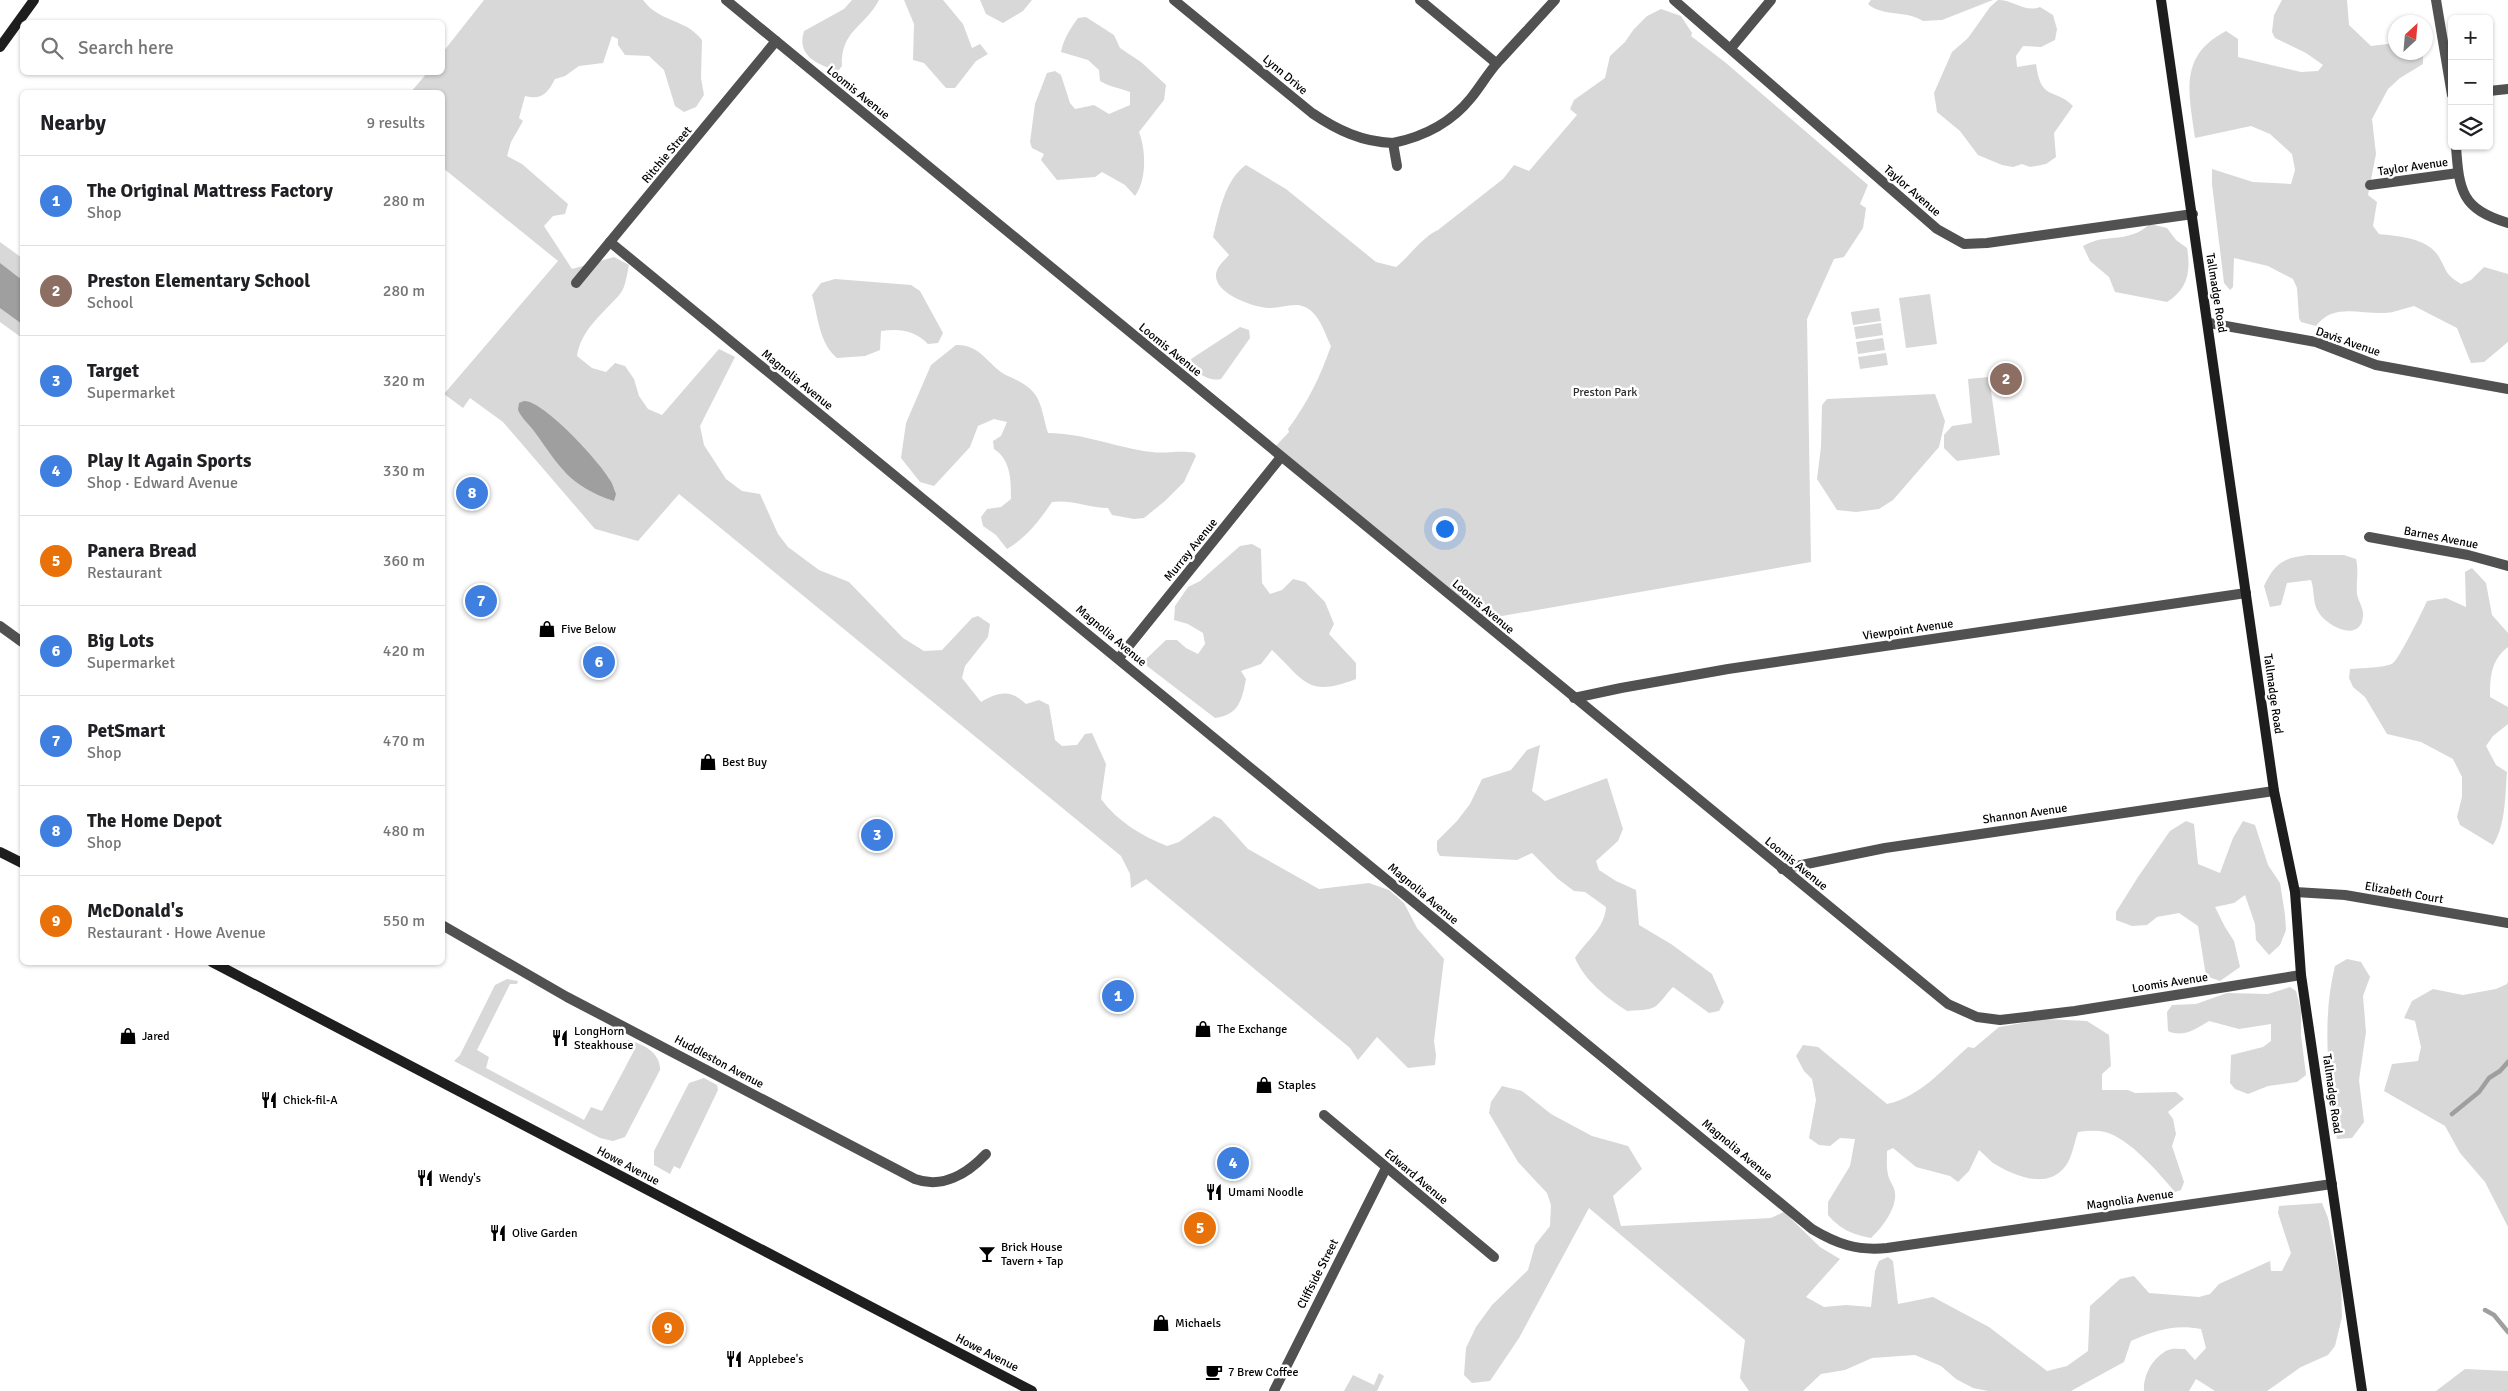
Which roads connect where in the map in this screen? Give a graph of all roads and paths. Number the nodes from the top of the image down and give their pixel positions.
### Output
1 (34, 0) edge
2 (726, 0) edge
3 (1174, 0) edge
4 (1420, 0) edge
5 (1555, 0) edge
6 (1674, 0) edge
7 (1771, 0) edge
8 (2161, 0) edge
9 (2436, 0) edge
10 (776, 41) junction
11 (0, 47) edge
12 (1731, 48) junction
13 (1496, 63) junction
14 (2448, 71) edge
15 (2508, 89) edge
16 (2493, 91) edge
17 (1393, 143) junction
18 (2456, 150) edge
19 (1397, 166) dead end
20 (2458, 174) junction
21 (2370, 185) dead end
22 (2193, 214) junction
23 (2508, 223) edge
24 (610, 242) junction
25 (576, 283) dead end
26 (2208, 323) junction
27 (2508, 389) edge
28 (1281, 457) junction
29 (2369, 537) dead end
30 (2508, 566) edge
31 (2246, 593) junction
32 (0, 626) edge
33 (20, 641) edge
34 (1119, 658) junction
35 (1574, 698) junction
36 (2274, 791) junction
37 (0, 852) edge
38 (20, 862) edge
39 (1782, 868) junction
40 (2295, 892) junction
41 (2508, 923) edge
42 (445, 927) edge
43 (218, 965) edge
44 (2301, 976) junction
45 (1324, 1115) dead end
46 (986, 1154) dead end
47 (1386, 1168) junction
48 (2332, 1184) junction
49 (1494, 1257) dead end
50 (1032, 1391) edge
51 (1274, 1391) edge
52 (2362, 1391) edge

1 - 11 street
2 - 10 street, Loomis Avenue
3 - 17 street, Lynn Drive
4 - 13 street
5 - 13 street, Lynn Drive
6 - 12 street, Taylor Avenue
7 - 12 street
8 - 22 street, Tallmadge Road
9 - 14 street
10 - 24 street, Ritchie Street
10 - 28 street, Loomis Avenue
12 - 22 street, Taylor Avenue
13 - 17 street, Lynn Drive
15 - 16 street
17 - 19 street
18 - 20 street
20 - 21 street, Taylor Avenue
20 - 23 street
22 - 26 street, Tallmadge Road
24 - 25 street, Ritchie Street
24 - 34 street, Magnolia Avenue
26 - 27 street, Davis Avenue
26 - 31 street, Tallmadge Road
28 - 34 street, Murray Avenue
28 - 35 street, Loomis Avenue
29 - 30 street, Barnes Avenue
31 - 35 street, Viewpoint Avenue
31 - 36 street, Tallmadge Road
32 - 33 street
34 - 48 street, Magnolia Avenue
35 - 39 street, Loomis Avenue
36 - 39 street, Shannon Avenue
36 - 40 street, Tallmadge Road
37 - 38 street
39 - 44 street, Loomis Avenue
40 - 41 street, Elizabeth Court
40 - 44 street, Tallmadge Road
42 - 46 street, Huddleston Avenue
43 - 50 street, Howe Avenue
44 - 48 street, Tallmadge Road
45 - 47 street, Edward Avenue
47 - 49 street, Edward Avenue
47 - 51 street, Cliffside Street
48 - 52 street, Tallmadge Road

